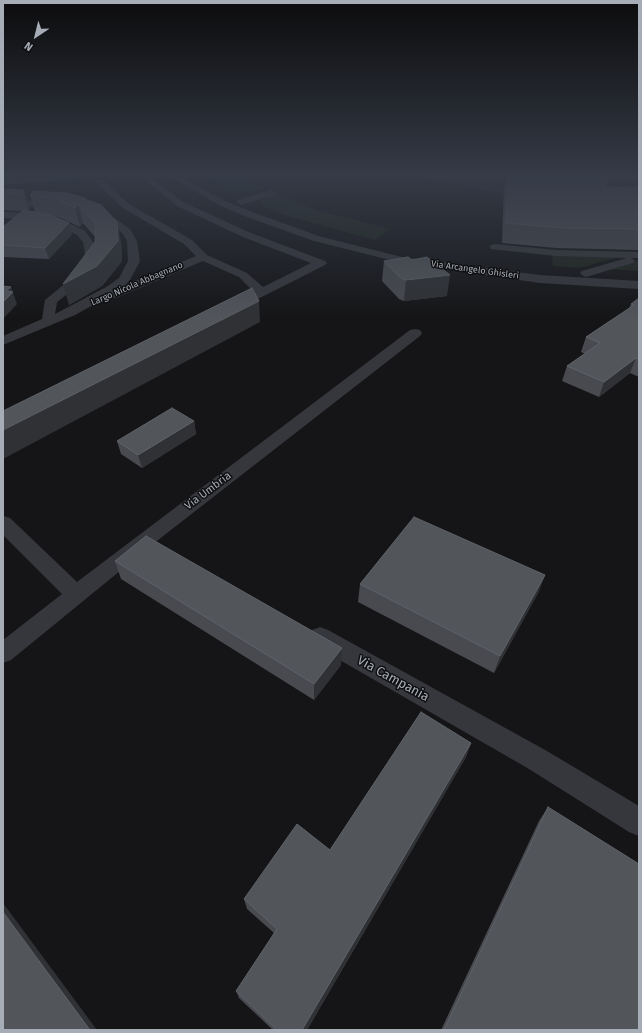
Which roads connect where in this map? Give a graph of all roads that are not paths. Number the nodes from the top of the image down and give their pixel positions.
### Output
1 (62, 224) edge
2 (116, 224) edge
3 (157, 224) edge
4 (222, 224) edge
5 (282, 224) edge
6 (293, 224) edge
7 (322, 236) junction
8 (494, 247) dead end
9 (638, 255) edge
10 (204, 257) junction
11 (586, 273) junction
12 (639, 275) edge
13 (610, 279) junction
14 (639, 285) edge
15 (262, 293) junction
16 (70, 312) junction
17 (220, 313) edge
18 (48, 322) junction
19 (415, 333) dead end
20 (3, 341) edge
21 (3, 522) edge
22 (146, 539) junction
23 (166, 551) edge
24 (75, 594) junction
25 (304, 628) edge
26 (3, 653) edge
27 (639, 822) edge

1 - 18 street
2 - 16 street
3 - 10 street
4 - 15 street
5 - 7 street, Via Arcangelo Ghisleri
6 - 7 street, Via Arcangelo Ghisleri
7 - 11 street, Via Arcangelo Ghisleri
7 - 13 street, Via Arcangelo Ghisleri
8 - 9 street, Via Arcangelo Ghisleri
9 - 11 street, Via Arcangelo Ghisleri
10 - 15 street
10 - 16 street, Largo Nicola Abbagnano
11 - 13 street, Via Arcangelo Ghisleri
12 - 13 street, Via Arcangelo Ghisleri
13 - 14 street, Via Arcangelo Ghisleri
15 - 17 street
16 - 18 street
18 - 20 street
19 - 22 street, Via Umbria
21 - 24 street
22 - 23 street
22 - 24 street, Via Umbria
24 - 26 street, Via Umbria
25 - 27 street, Via Campania

